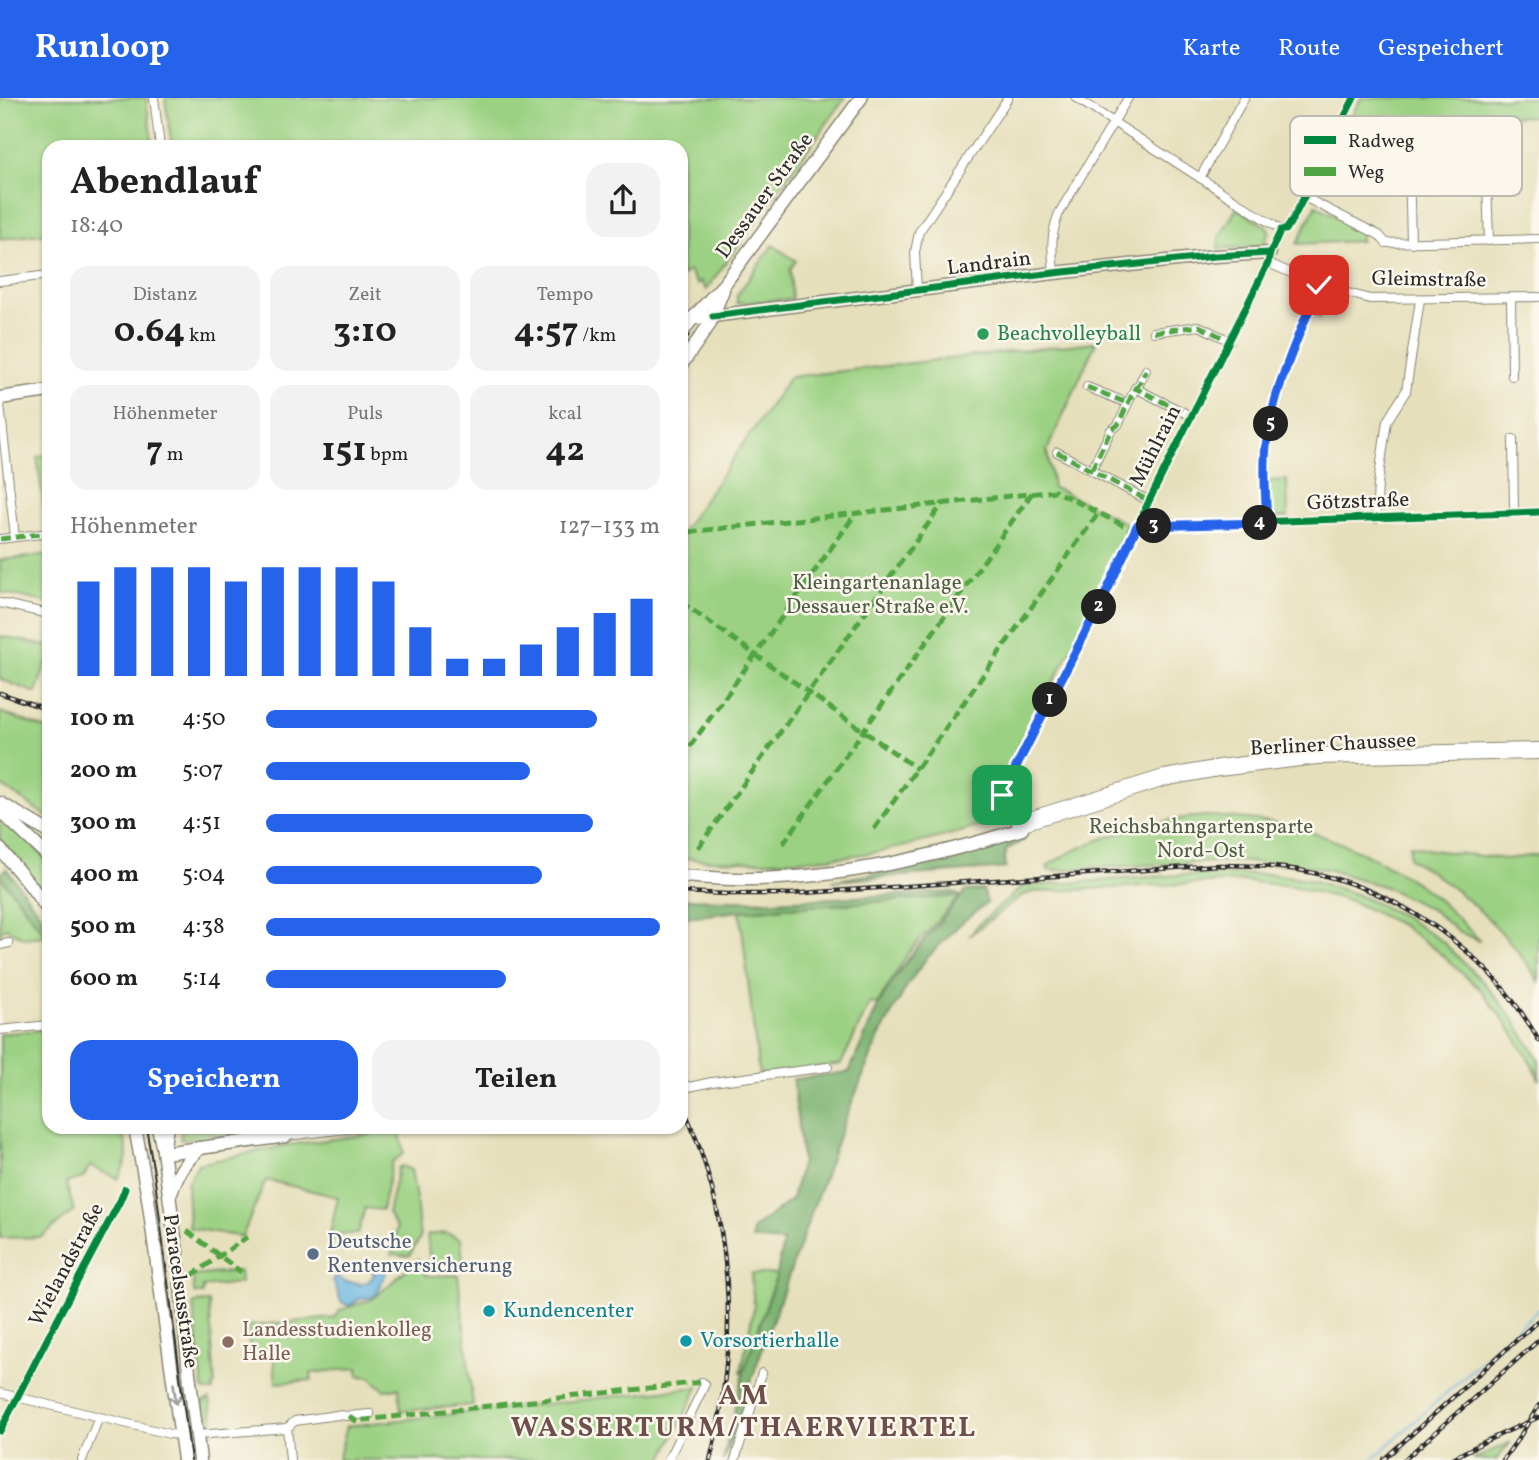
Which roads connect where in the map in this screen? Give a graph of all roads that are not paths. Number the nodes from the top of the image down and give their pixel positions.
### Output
1 (154, 98) edge
2 (860, 98) edge
3 (1008, 98) edge
4 (1076, 98) edge
5 (1128, 98) edge
6 (1244, 98) edge
7 (1354, 98) edge
8 (1345, 116) edge
9 (1113, 122) junction
10 (159, 140) edge
11 (1200, 178) junction
12 (1410, 196) edge
13 (1488, 196) edge
14 (1304, 197) joint
15 (1281, 230) junction
16 (1539, 239) edge
17 (1489, 241) junction
18 (1411, 243) junction
19 (1269, 258) junction
20 (1054, 273) junction
21 (42, 276) edge
22 (0, 281) edge
23 (725, 283) junction
24 (1319, 285) junction
25 (917, 290) junction
26 (1539, 297) edge
27 (1511, 298) junction
28 (1420, 300) junction
29 (713, 316) junction
30 (688, 317) edge
31 (688, 319) edge
32 (688, 320) edge
33 (1154, 332) dead end
34 (699, 340) junction
35 (1230, 341) junction
36 (688, 355) edge
37 (1146, 370) dead end
38 (1513, 376) dead end
39 (1087, 387) dead end
40 (1135, 388) junction
41 (42, 392) edge
42 (0, 398) edge
43 (1127, 403) junction
44 (0, 405) edge
45 (1191, 416) junction
46 (1513, 439) dead end
47 (1057, 452) dead end
48 (1092, 469) junction
49 (1149, 501) junction
50 (1539, 512) edge
51 (1514, 513) junction
52 (1376, 519) junction
53 (1267, 523) junction
54 (1137, 526) junction
55 (42, 534) edge
56 (15, 537) junction
57 (0, 539) edge
58 (0, 603) edge
59 (42, 612) edge
60 (1539, 751) edge
61 (1539, 758) edge
62 (0, 803) edge
63 (0, 811) edge
64 (1016, 823) junction
65 (42, 828) edge
66 (0, 849) edge
67 (42, 850) edge
68 (688, 870) edge
69 (688, 876) edge
70 (42, 901) edge
71 (42, 1026) edge
72 (0, 1030) edge
73 (828, 1068) dead end
74 (688, 1086) edge
75 (137, 1134) edge
76 (160, 1134) edge
77 (166, 1134) edge
78 (274, 1134) edge
79 (200, 1148) junction
80 (164, 1152) junction
81 (142, 1157) junction
82 (125, 1189) dead end
83 (170, 1195) junction
84 (761, 1373) dead end
85 (702, 1382) dead end
86 (0, 1393) edge
87 (18, 1397) junction
88 (370, 1413) dead end
89 (99, 1417) junction
90 (287, 1428) junction
91 (0, 1431) edge
92 (181, 1435) junction
93 (196, 1435) junction
94 (82, 1460) edge
95 (184, 1460) edge
96 (200, 1460) edge
97 (290, 1460) edge
98 (668, 1460) edge
99 (735, 1460) edge

1 - 10 street
2 - 23 main road, Dessauer Straße
3 - 25 street
4 - 9 street
5 - 9 street
6 - 11 street
7 - 8 street, Mühlrain
9 - 11 street
9 - 20 street
11 - 15 street
12 - 18 street
13 - 17 street
14 - 15 street, Mühlrain
14 - 18 street
15 - 19 street, Mühlrain
16 - 17 street
17 - 18 street
19 - 20 main road, Landrain
19 - 24 street, Gleimstraße
19 - 35 street, Mühlrain
20 - 25 main road, Landrain
21 - 22 street
23 - 29 main road, Dessauer Straße
23 - 30 main road, Dessauer Straße
24 - 28 street, Gleimstraße
24 - 53 street
25 - 29 main road, Landrain
26 - 27 street, Gleimstraße
27 - 28 street, Gleimstraße
27 - 38 street, Gleimstraße
28 - 52 street
29 - 31 main road, Landrain
29 - 34 main road, Dessauer Straße
32 - 34 main road
33 - 35 street
34 - 36 main road, Dessauer Straße
35 - 45 street, Mühlrain
37 - 40 street
39 - 43 street
40 - 43 street
40 - 45 street
41 - 42 main road
43 - 48 street
44 - 56 street
45 - 49 street, Mühlrain
46 - 51 street
47 - 48 street
48 - 49 street
49 - 54 street, Mühlrain
50 - 51 street, Götzstraße
51 - 52 street, Götzstraße
52 - 53 street, Götzstraße
53 - 54 street, Götzstraße
54 - 64 street, Mühlrain
55 - 56 street
56 - 57 street
58 - 59 street
60 - 64 highway, Berliner Chaussee
61 - 64 highway, Berliner Chaussee
62 - 65 main road
63 - 67 main road
64 - 68 main road, Berliner Chaussee
64 - 69 main road, Berliner Chaussee
66 - 70 main road
71 - 72 street
73 - 74 street
75 - 81 main road, Paracelsusstraße
76 - 80 main road, Paracelsusstraße
77 - 80 main road
78 - 79 main road
79 - 80 main road
79 - 83 main road
80 - 81 main road
80 - 83 main road, Paracelsusstraße
81 -> 92 main road, Paracelsusstraße
82 - 87 street, Wielandstraße
83 - 93 main road, Paracelsusstraße
84 - 99 street
85 - 98 street
86 - 87 street
87 - 89 street
87 - 91 street, Wielandstraße
88 - 90 street
89 - 92 street
89 - 94 street
90 - 93 street
90 - 97 street
92 - 95 main road, Paracelsusstraße
93 - 96 main road, Paracelsusstraße

